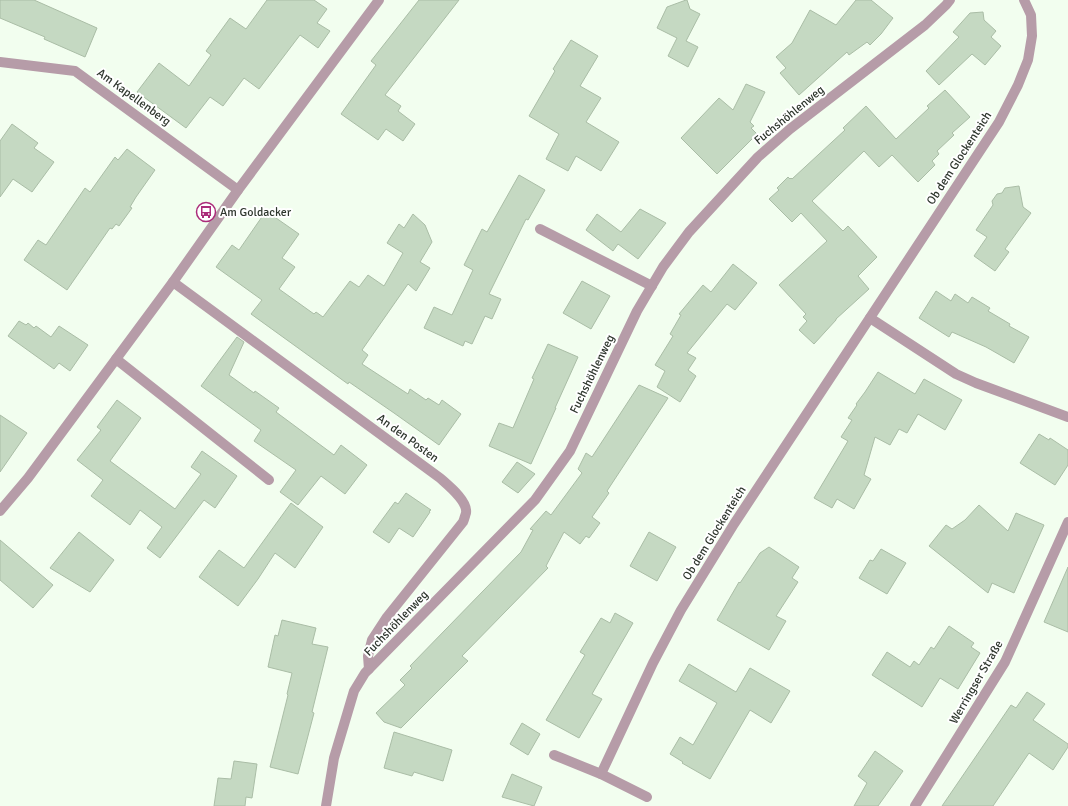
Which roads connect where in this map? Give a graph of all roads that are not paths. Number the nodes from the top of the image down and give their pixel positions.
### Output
1 (379, 0) edge
2 (950, 0) edge
3 (1024, 0) edge
4 (0, 62) edge
5 (238, 190) junction
6 (540, 229) dead end
7 (173, 282) junction
8 (652, 286) junction
9 (870, 318) junction
10 (116, 359) junction
11 (1068, 417) edge
12 (269, 480) dead end
13 (0, 511) edge
14 (1067, 527) edge
15 (369, 669) junction
16 (554, 755) dead end
17 (601, 774) junction
18 (647, 797) dead end
19 (326, 806) edge
20 (915, 806) edge

1 - 5 street
2 - 8 street, Fuchshöhlenweg
3 - 9 street, Ob dem Glockenteich
4 - 5 street, Am Kapellenberg
5 - 7 street
6 - 8 street
7 - 10 street
7 - 15 street, An den Posten
8 - 15 street, Fuchshöhlenweg
9 - 11 street
9 - 17 street, Ob dem Glockenteich
10 - 12 street
10 - 13 street
14 - 20 street, Werringser Straße
15 - 19 street, Fuchshöhlenweg
16 - 17 street
17 - 18 street

